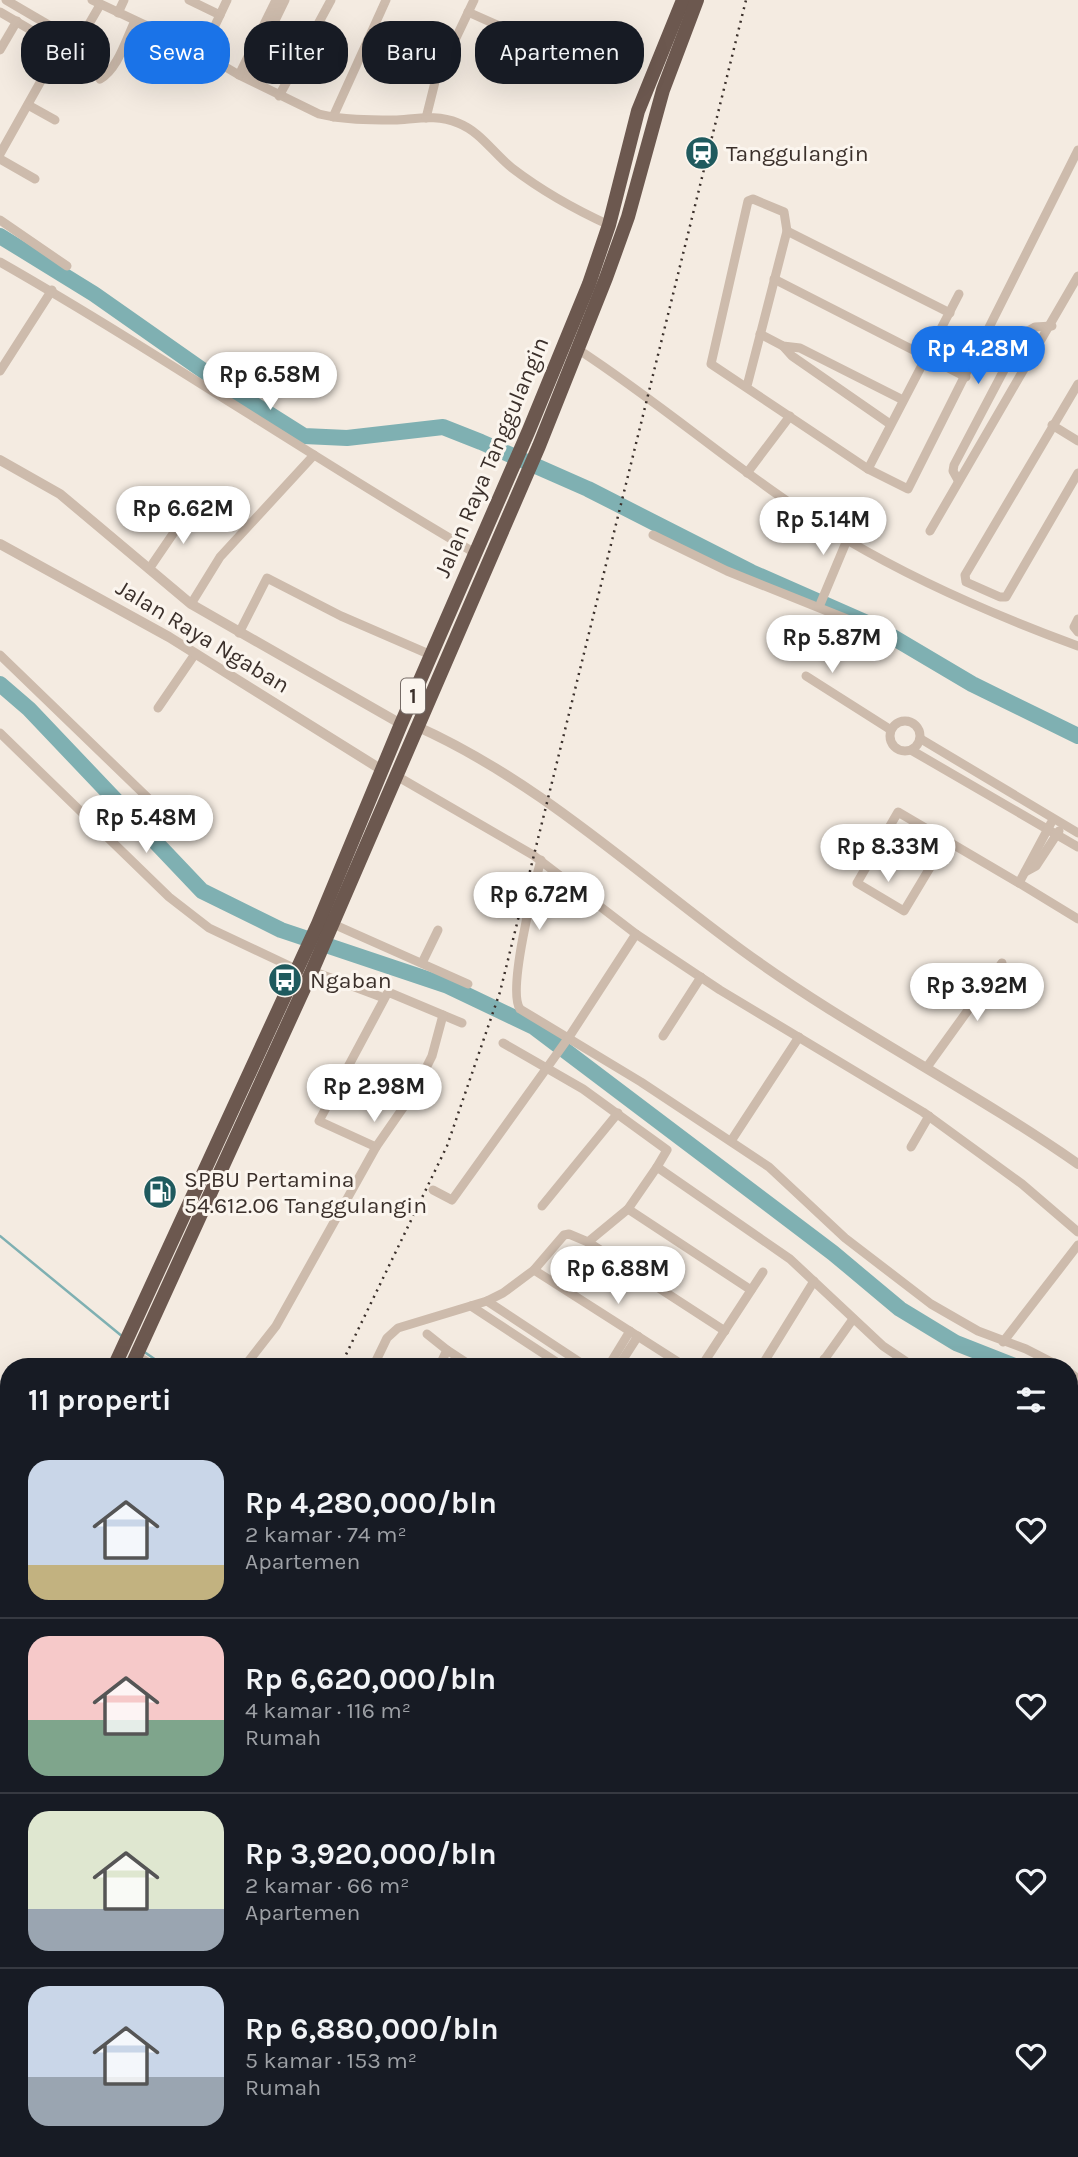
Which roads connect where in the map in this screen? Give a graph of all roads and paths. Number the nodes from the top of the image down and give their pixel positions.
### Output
1 (6, 0) edge
2 (124, 0) edge
3 (189, 0) edge
4 (227, 0) edge
5 (276, 0) edge
6 (285, 0) edge
7 (331, 0) edge
8 (386, 0) edge
9 (474, 0) edge
10 (683, 0) edge
11 (697, 0) edge
12 (96, 2) edge
13 (0, 12) edge
14 (468, 12) junction
15 (118, 13) junction
16 (220, 15) junction
17 (17, 21) junction
18 (42, 21) edge
19 (86, 21) edge
20 (135, 21) edge
21 (217, 21) edge
22 (488, 21) edge
23 (21, 23) edge
24 (124, 44) edge
25 (0, 50) edge
26 (110, 69) edge
27 (230, 69) edge
28 (243, 77) junction
29 (40, 84) edge
30 (279, 96) junction
31 (28, 105) junction
32 (333, 117) junction
33 (426, 118) junction
34 (55, 120) dead end
35 (1078, 150) edge
36 (0, 156) edge
37 (35, 178) dead end
38 (0, 220) edge
39 (609, 225) junction
40 (787, 231) junction
41 (0, 262) edge
42 (67, 266) dead end
43 (1078, 276) edge
44 (774, 279) junction
45 (52, 290) junction
46 (960, 295) dead end
47 (950, 313) junction
48 (1052, 326) junction
49 (760, 334) junction
50 (783, 346) junction
51 (579, 350) junction
52 (927, 356) junction
53 (0, 371) edge
54 (966, 376) junction
55 (1078, 384) edge
56 (747, 386) junction
57 (903, 400) junction
58 (790, 416) junction
59 (890, 424) junction
60 (1052, 425) junction
61 (1078, 441) edge
62 (314, 455) junction
63 (0, 460) edge
64 (868, 469) junction
65 (747, 472) junction
66 (1078, 473) edge
67 (958, 480) junction
68 (192, 506) dead end
69 (930, 531) dead end
70 (653, 535) dead end
71 (847, 540) junction
72 (0, 544) edge
73 (475, 553) junction
74 (149, 569) junction
75 (460, 589) junction
76 (982, 589) junction
77 (475, 594) junction
78 (974, 602) junction
79 (191, 604) junction
80 (819, 606) junction
81 (1078, 619) edge
82 (1078, 632) edge
83 (239, 633) junction
84 (890, 644) dead end
85 (1078, 646) edge
86 (195, 653) junction
87 (431, 654) junction
88 (0, 655) edge
89 (806, 676) dead end
90 (158, 708) dead end
91 (401, 724) junction
92 (416, 726) junction
93 (891, 730) junction
94 (0, 733) edge
95 (920, 739) junction
96 (911, 750) junction
97 (389, 773) junction
98 (980, 775) junction
99 (973, 786) junction
100 (1053, 818) junction
101 (1062, 824) junction
102 (178, 827) dead end
103 (1048, 828) junction
104 (1078, 833) edge
105 (1057, 834) junction
106 (946, 841) junction
107 (1078, 847) edge
108 (541, 860) junction
109 (1025, 872) junction
110 (1019, 883) junction
111 (1078, 919) edge
112 (326, 927) junction
113 (438, 930) dead end
114 (636, 934) junction
115 (422, 963) junction
116 (1002, 963) dead end
117 (306, 968) junction
118 (701, 977) junction
119 (468, 984) dead end
120 (384, 998) junction
121 (443, 1015) junction
122 (462, 1023) dead end
123 (663, 1036) dead end
124 (799, 1037) junction
125 (566, 1040) junction
126 (503, 1043) dead end
127 (549, 1065) junction
128 (927, 1067) junction
129 (618, 1113) junction
130 (929, 1116) junction
131 (732, 1141) junction
132 (376, 1147) junction
133 (911, 1147) dead end
134 (1078, 1164) edge
135 (657, 1167) junction
136 (433, 1190) dead end
137 (542, 1206) dead end
138 (628, 1209) junction
139 (1078, 1232) edge
140 (588, 1242) junction
141 (1078, 1245) edge
142 (534, 1270) junction
143 (763, 1272) dead end
144 (814, 1281) junction
145 (751, 1290) junction
146 (487, 1301) junction
147 (471, 1306) junction
148 (853, 1320) junction
149 (724, 1331) junction
150 (634, 1334) junction
151 (427, 1335) dead end
152 (1003, 1342) junction
153 (447, 1350) junction
154 (132, 1356) edge
155 (251, 1358) edge
156 (377, 1358) edge
157 (443, 1358) edge
158 (459, 1358) edge
159 (550, 1358) edge
160 (573, 1358) edge
161 (615, 1358) edge
162 (622, 1358) edge
163 (672, 1358) edge
164 (707, 1358) edge
165 (767, 1358) edge
166 (826, 1358) edge
167 (901, 1358) edge
168 (1044, 1358) edge

1 - 18 street
2 - 15 street
3 - 16 street
4 - 16 street
5 - 28 street
6 - 28 street
7 - 30 street
8 - 32 street
9 - 14 street
10 - 39 highway, Jalan Raya Tanggulangin / 1
11 - 51 highway, 1
12 - 15 street
12 - 19 street
13 - 17 street
14 - 22 street
14 - 33 street
15 - 20 street
16 - 21 street
17 - 23 street
17 - 25 street
24 - 26 street
27 - 28 street
28 - 30 street
29 - 31 street
30 - 32 street
31 - 34 street
31 - 36 street
32 - 33 street
33 - 39 street
35 - 54 street
36 - 37 street
38 - 42 street
39 - 73 highway, Jalan Raya Tanggulangin / 1
40 - 44 street
40 - 47 street
40 - 56 street
41 - 45 street
43 - 48 street
44 - 49 street
44 - 52 street
45 - 53 street
45 - 62 street
46 - 47 street
47 - 52 street
48 - 67 street
48 - 67 street
49 - 50 street
49 - 56 street
50 - 57 street
50 - 59 street
51 - 65 street
51 - 77 highway, 1
52 - 54 street
52 - 57 street
54 - 64 street
55 - 60 street
56 - 58 street
57 - 59 street
58 - 64 street
58 - 65 street
59 - 64 street
60 - 61 street
60 - 76 street
62 - 73 street
62 - 79 street
63 - 74 street
65 - 71 street
66 - 76 street
67 - 69 street
68 - 74 street
70 - 80 street
71 - 78 street
71 - 80 street
72 - 86 street, Jalan Raya Ngaban
73 - 75 highway, Jalan Raya Tanggulangin / 1
74 - 79 street
75 - 77 highway
75 - 87 highway, Jalan Raya Tanggulangin / 1
76 - 78 street
77 - 92 highway, 1
78 - 85 street
79 - 83 street
80 - 84 street
81 - 82 street
83 - 87 street
83 - 91 street
86 - 90 street
86 - 97 street, Jalan Raya Ngaban
87 - 91 highway, Jalan Raya Tanggulangin / 1
88 - 102 street
89 - 93 street
91 - 97 highway, Jalan Raya Tanggulangin / 1
92 - 97 highway, 1
92 - 128 street
93 - 95 street
93 - 96 street
94 - 117 street
95 - 96 street
95 - 98 street
96 - 99 street
97 - 108 street
97 - 112 highway, 1
98 - 99 street
98 - 100 street
99 - 103 street
100 - 101 street
100 - 103 street
101 - 104 street
101 - 105 street
103 - 105 street
103 - 109 street
105 - 107 street
105 - 109 street
106 - 106 street
106 - 110 street
108 - 114 street
108 - 125 street
109 - 110 street
110 - 111 street
112 - 115 street
112 - 117 highway, 1
113 - 115 street
114 - 118 street
114 - 125 street
115 - 119 street
116 - 128 street
117 - 120 street
117 - 154 highway, 1
118 - 123 street
118 - 124 street
120 - 121 street
120 - 132 street
121 - 122 street
121 - 132 street
124 - 130 street
124 - 131 street
125 - 127 street
125 - 131 street
126 - 127 street
127 - 129 street
127 - 136 street
128 - 134 street
129 - 135 street
129 - 137 street
130 - 133 street
130 - 139 street
131 - 152 street
132 - 155 street
135 - 138 street
135 - 144 street
138 - 140 street
138 - 145 street
140 - 142 street
140 - 149 street
141 - 152 street
142 - 146 street
142 - 150 street
143 - 145 street
144 - 148 street
144 - 165 street
145 - 149 street
146 - 147 street
146 - 160 street
147 - 156 street
147 - 159 street
148 - 166 street
148 - 167 street
149 - 164 street
150 - 161 street
150 - 162 street
150 - 163 street
151 - 153 street
152 - 168 street
153 - 157 street
153 - 158 street

